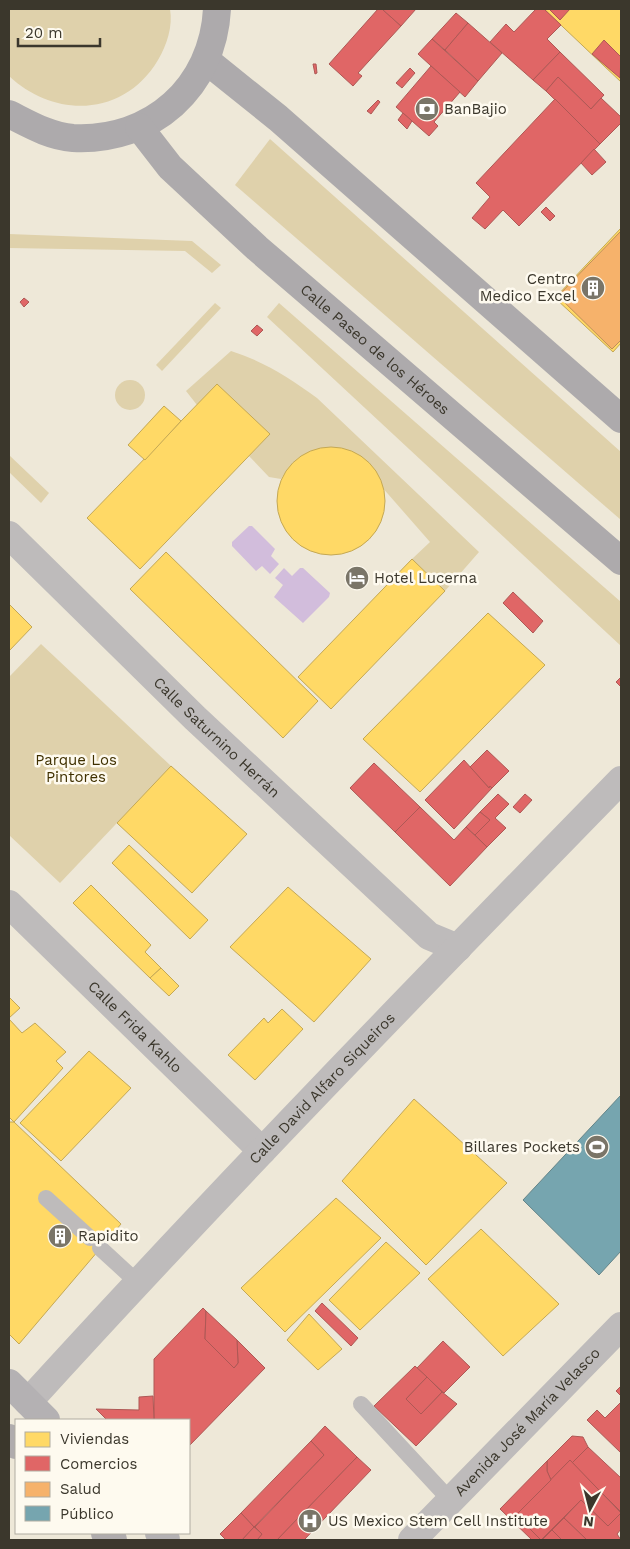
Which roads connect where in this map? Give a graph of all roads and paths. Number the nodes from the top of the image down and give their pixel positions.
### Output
1 (217, 9) edge
2 (206, 61) junction
3 (9, 114) edge
4 (139, 127) junction
5 (621, 419) edge
6 (9, 536) edge
7 (621, 561) edge
8 (621, 780) edge
9 (9, 904) edge
10 (450, 957) junction
11 (262, 1151) junction
12 (46, 1198) dead end
13 (137, 1282) junction
14 (621, 1326) edge
15 (28, 1402) edge
16 (361, 1404) dead end
17 (451, 1501) junction
18 (412, 1540) edge

1 - 2 main road
2 - 4 main road
2 - 5 main road
3 - 4 main road
4 - 7 main road, Calle Paseo de los Héroes
6 - 10 street, Calle Saturnino Herrán
8 - 10 street, Calle David Alfaro Siqueiros
9 - 11 street, Calle Frida Kahlo
10 - 11 street, Calle David Alfaro Siqueiros
11 - 13 street, Calle David Alfaro Siqueiros
12 - 13 lane
13 - 15 street, Calle David Alfaro Siqueiros
14 - 17 street, Avenida José María Velasco
16 - 17 lane
17 - 18 street, Avenida José María Velasco

